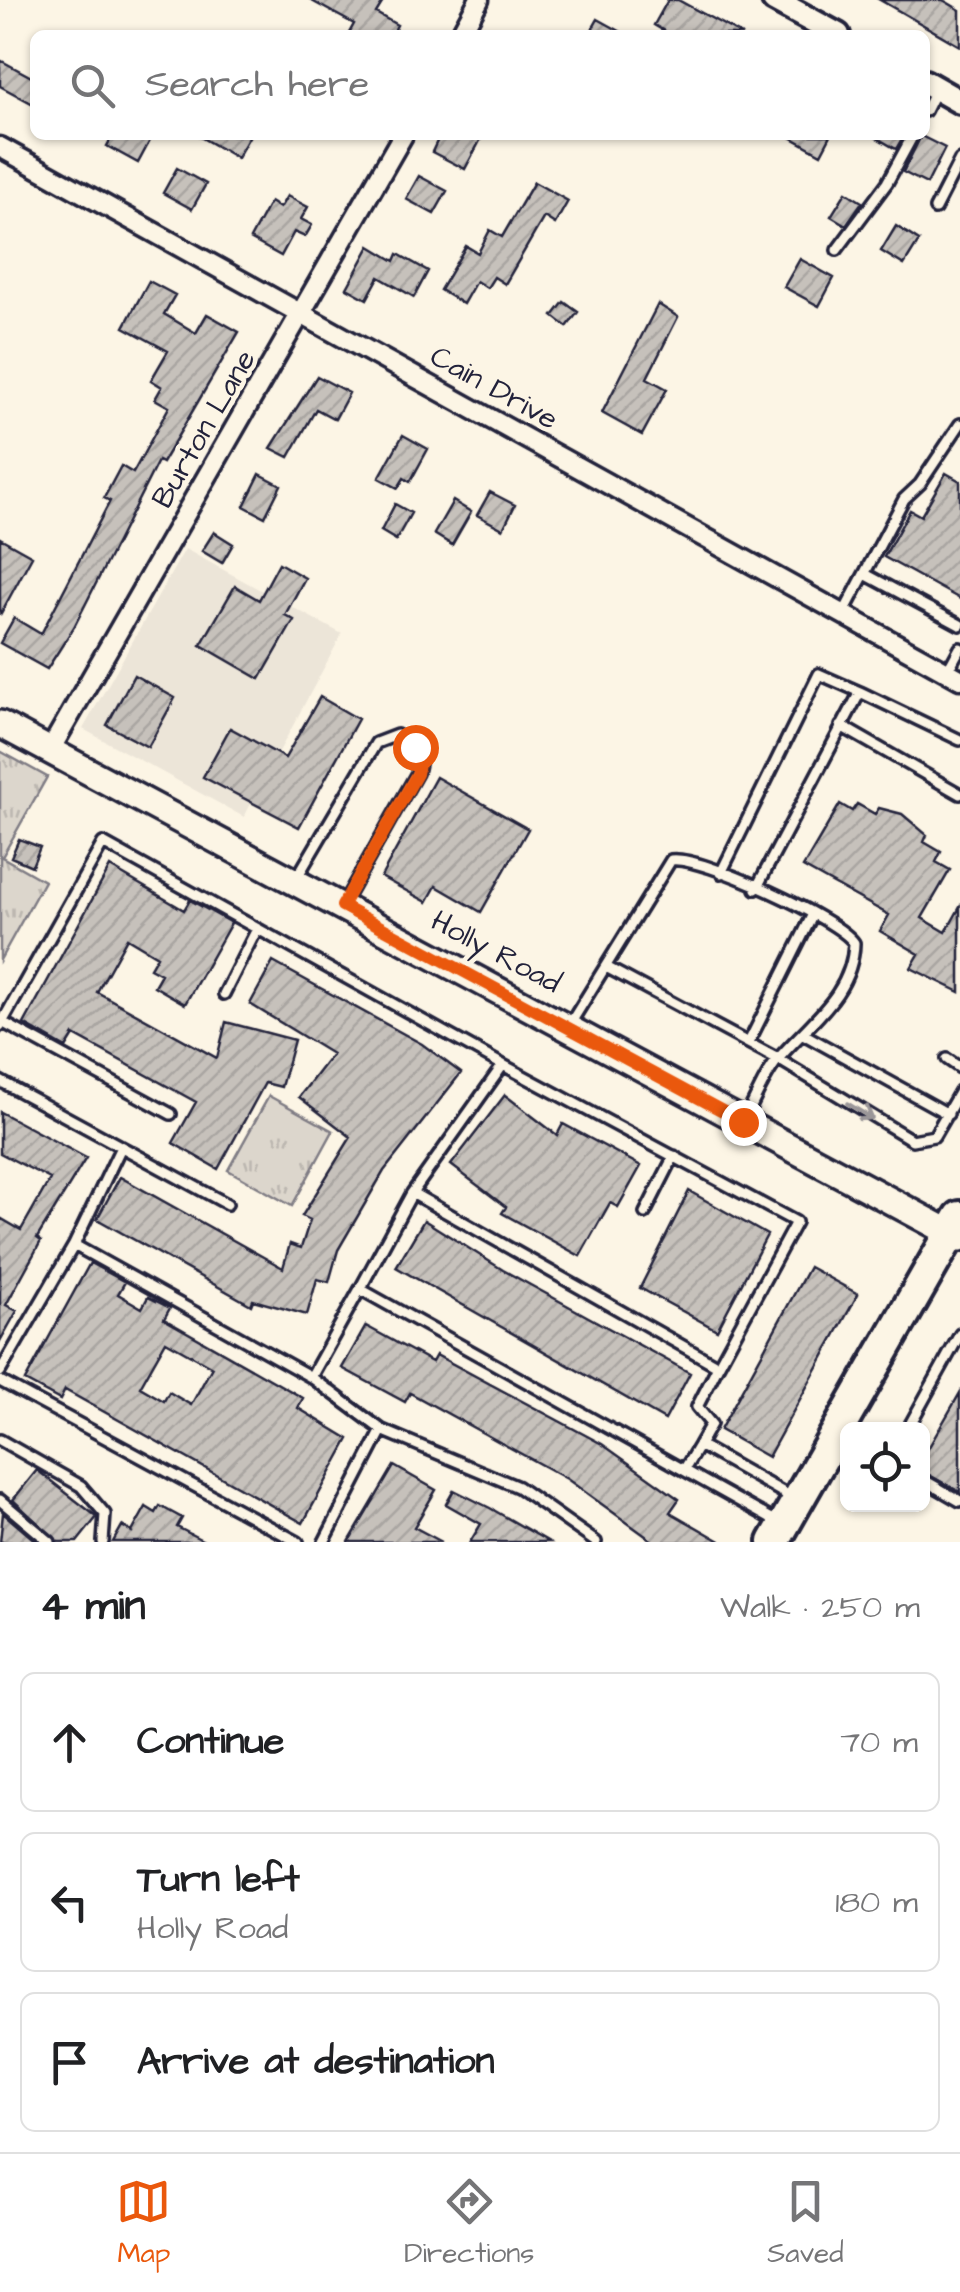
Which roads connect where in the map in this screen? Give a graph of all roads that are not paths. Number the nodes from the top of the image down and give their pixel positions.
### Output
1 (479, 0) edge
2 (774, 0) edge
3 (463, 30) edge
4 (829, 30) edge
5 (931, 86) edge
6 (960, 102) edge
7 (400, 140) edge
8 (910, 140) edge
9 (0, 147) edge
10 (960, 160) edge
11 (935, 209) dead end
12 (838, 250) dead end
13 (303, 313) junction
14 (960, 424) edge
15 (864, 574) junction
16 (843, 614) junction
17 (960, 626) edge
18 (960, 648) edge
19 (954, 676) edge
20 (860, 692) junction
21 (0, 724) edge
22 (841, 726) junction
23 (960, 740) edge
24 (50, 750) junction
25 (960, 794) edge
26 (721, 872) junction
27 (295, 882) junction
28 (756, 888) junction
29 (342, 906) junction
30 (813, 914) junction
31 (258, 929) junction
32 (606, 967) junction
33 (224, 994) dead end
34 (1, 1024) edge
35 (568, 1027) junction
36 (805, 1035) junction
37 (749, 1042) junction
38 (778, 1059) junction
39 (948, 1059) dead end
40 (502, 1065) junction
41 (960, 1068) edge
42 (0, 1081) edge
43 (960, 1092) edge
44 (170, 1114) dead end
45 (948, 1114) junction
46 (743, 1122) junction
47 (122, 1146) junction
48 (674, 1156) junction
49 (412, 1193) junction
50 (227, 1204) dead end
51 (645, 1213) dead end
52 (957, 1229) edge
53 (74, 1245) junction
54 (360, 1289) junction
55 (960, 1334) edge
56 (718, 1366) junction
57 (0, 1372) edge
58 (311, 1377) junction
59 (0, 1381) edge
60 (849, 1422) edge
61 (911, 1422) edge
62 (382, 1430) junction
63 (840, 1438) edge
64 (0, 1440) edge
65 (699, 1445) junction
66 (684, 1470) junction
67 (930, 1484) edge
68 (0, 1500) edge
69 (960, 1501) edge
70 (785, 1523) edge
71 (50, 1542) edge
72 (103, 1542) edge
73 (298, 1542) edge
74 (324, 1542) edge
75 (596, 1542) edge

1 - 3 street
2 - 4 street
5 - 6 street
7 - 13 street, Burton Lane
8 - 12 lane
9 - 13 street, Cain Drive
10 - 11 lane
13 - 16 street, Cain Drive
13 - 24 street, Burton Lane
14 - 15 lane
15 - 16 lane
15 - 17 lane
16 - 19 street, Cain Drive
18 - 19 lane
20 - 22 lane
20 - 23 lane
20 - 26 lane
21 - 24 main road, Holly Road
22 - 25 lane
22 - 28 lane
24 - 27 main road, Holly Road
26 - 28 lane
26 - 32 lane
27 - 29 main road, Holly Road
27 - 29 lane
28 - 30 lane
29 - 35 main road, Holly Road
30 - 36 lane
30 - 37 lane
31 - 33 lane
31 - 34 lane
31 - 40 lane
32 - 35 lane
32 - 37 lane
34 - 44 lane
35 - 46 main road, Holly Road
36 - 38 lane
36 - 45 lane
37 - 38 lane
38 -> 45 lane
38 - 46 lane
39 - 41 lane
40 - 48 lane
40 - 49 lane
42 - 47 lane
43 - 45 lane
46 - 52 main road, Holly Road
47 - 50 lane
47 - 53 lane
48 - 51 lane
48 - 56 lane
49 - 54 lane
49 - 56 lane
52 - 60 main road
53 - 57 lane
53 - 58 lane
54 - 58 lane
54 - 66 lane
55 - 61 lane
56 - 65 lane
58 - 62 lane
59 - 73 lane
62 - 74 lane
62 - 75 lane
63 - 70 main road
64 - 72 lane
65 - 66 lane
65 - 70 lane
66 - 70 lane
67 - 69 lane
68 - 71 lane

